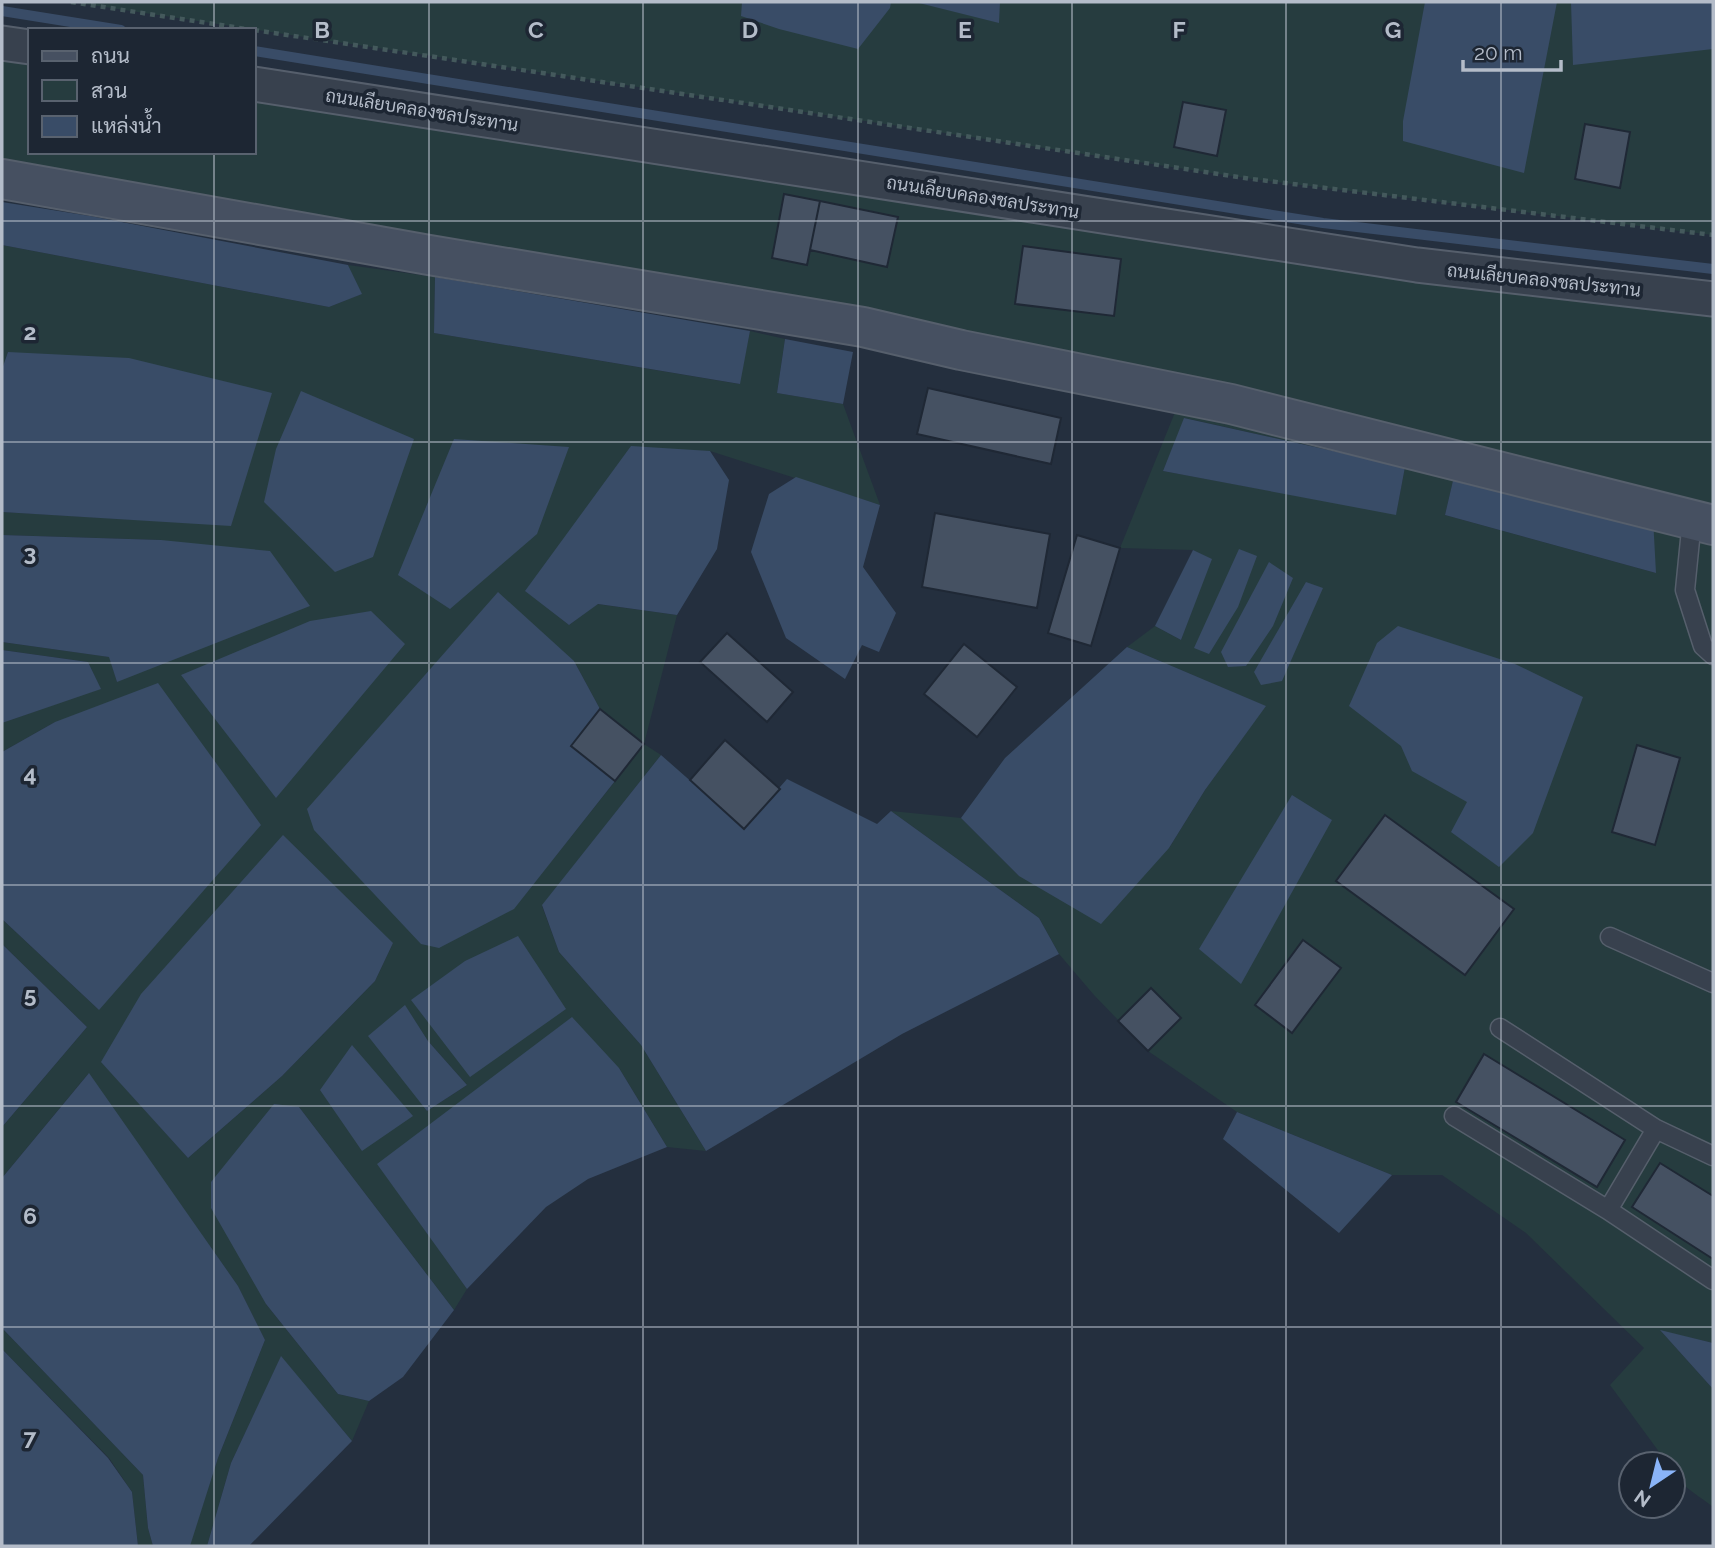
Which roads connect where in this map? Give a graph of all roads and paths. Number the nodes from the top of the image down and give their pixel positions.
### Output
1 (71, 2) edge
2 (240, 28) edge
3 (256, 30) edge
4 (2, 43) edge
5 (28, 47) edge
6 (256, 84) edge
7 (2, 179) edge
8 (1713, 235) edge
9 (1713, 299) edge
10 (1703, 522) edge
11 (1713, 655) edge
12 (1610, 937) dead end
13 (1713, 983) edge
14 (1500, 1028) dead end
15 (1454, 1116) dead end
16 (1656, 1129) junction
17 (1713, 1156) edge
18 (1608, 1210) junction
19 (1713, 1280) edge

1 - 2 path
3 - 8 path
4 - 5 street
6 - 9 street, ถนนเลียบคลองชลประทาน
7 - 10 street
10 - 11 lane
12 - 13 lane
14 - 16 lane
15 - 18 lane
16 - 17 lane
16 - 18 lane
18 - 19 lane

